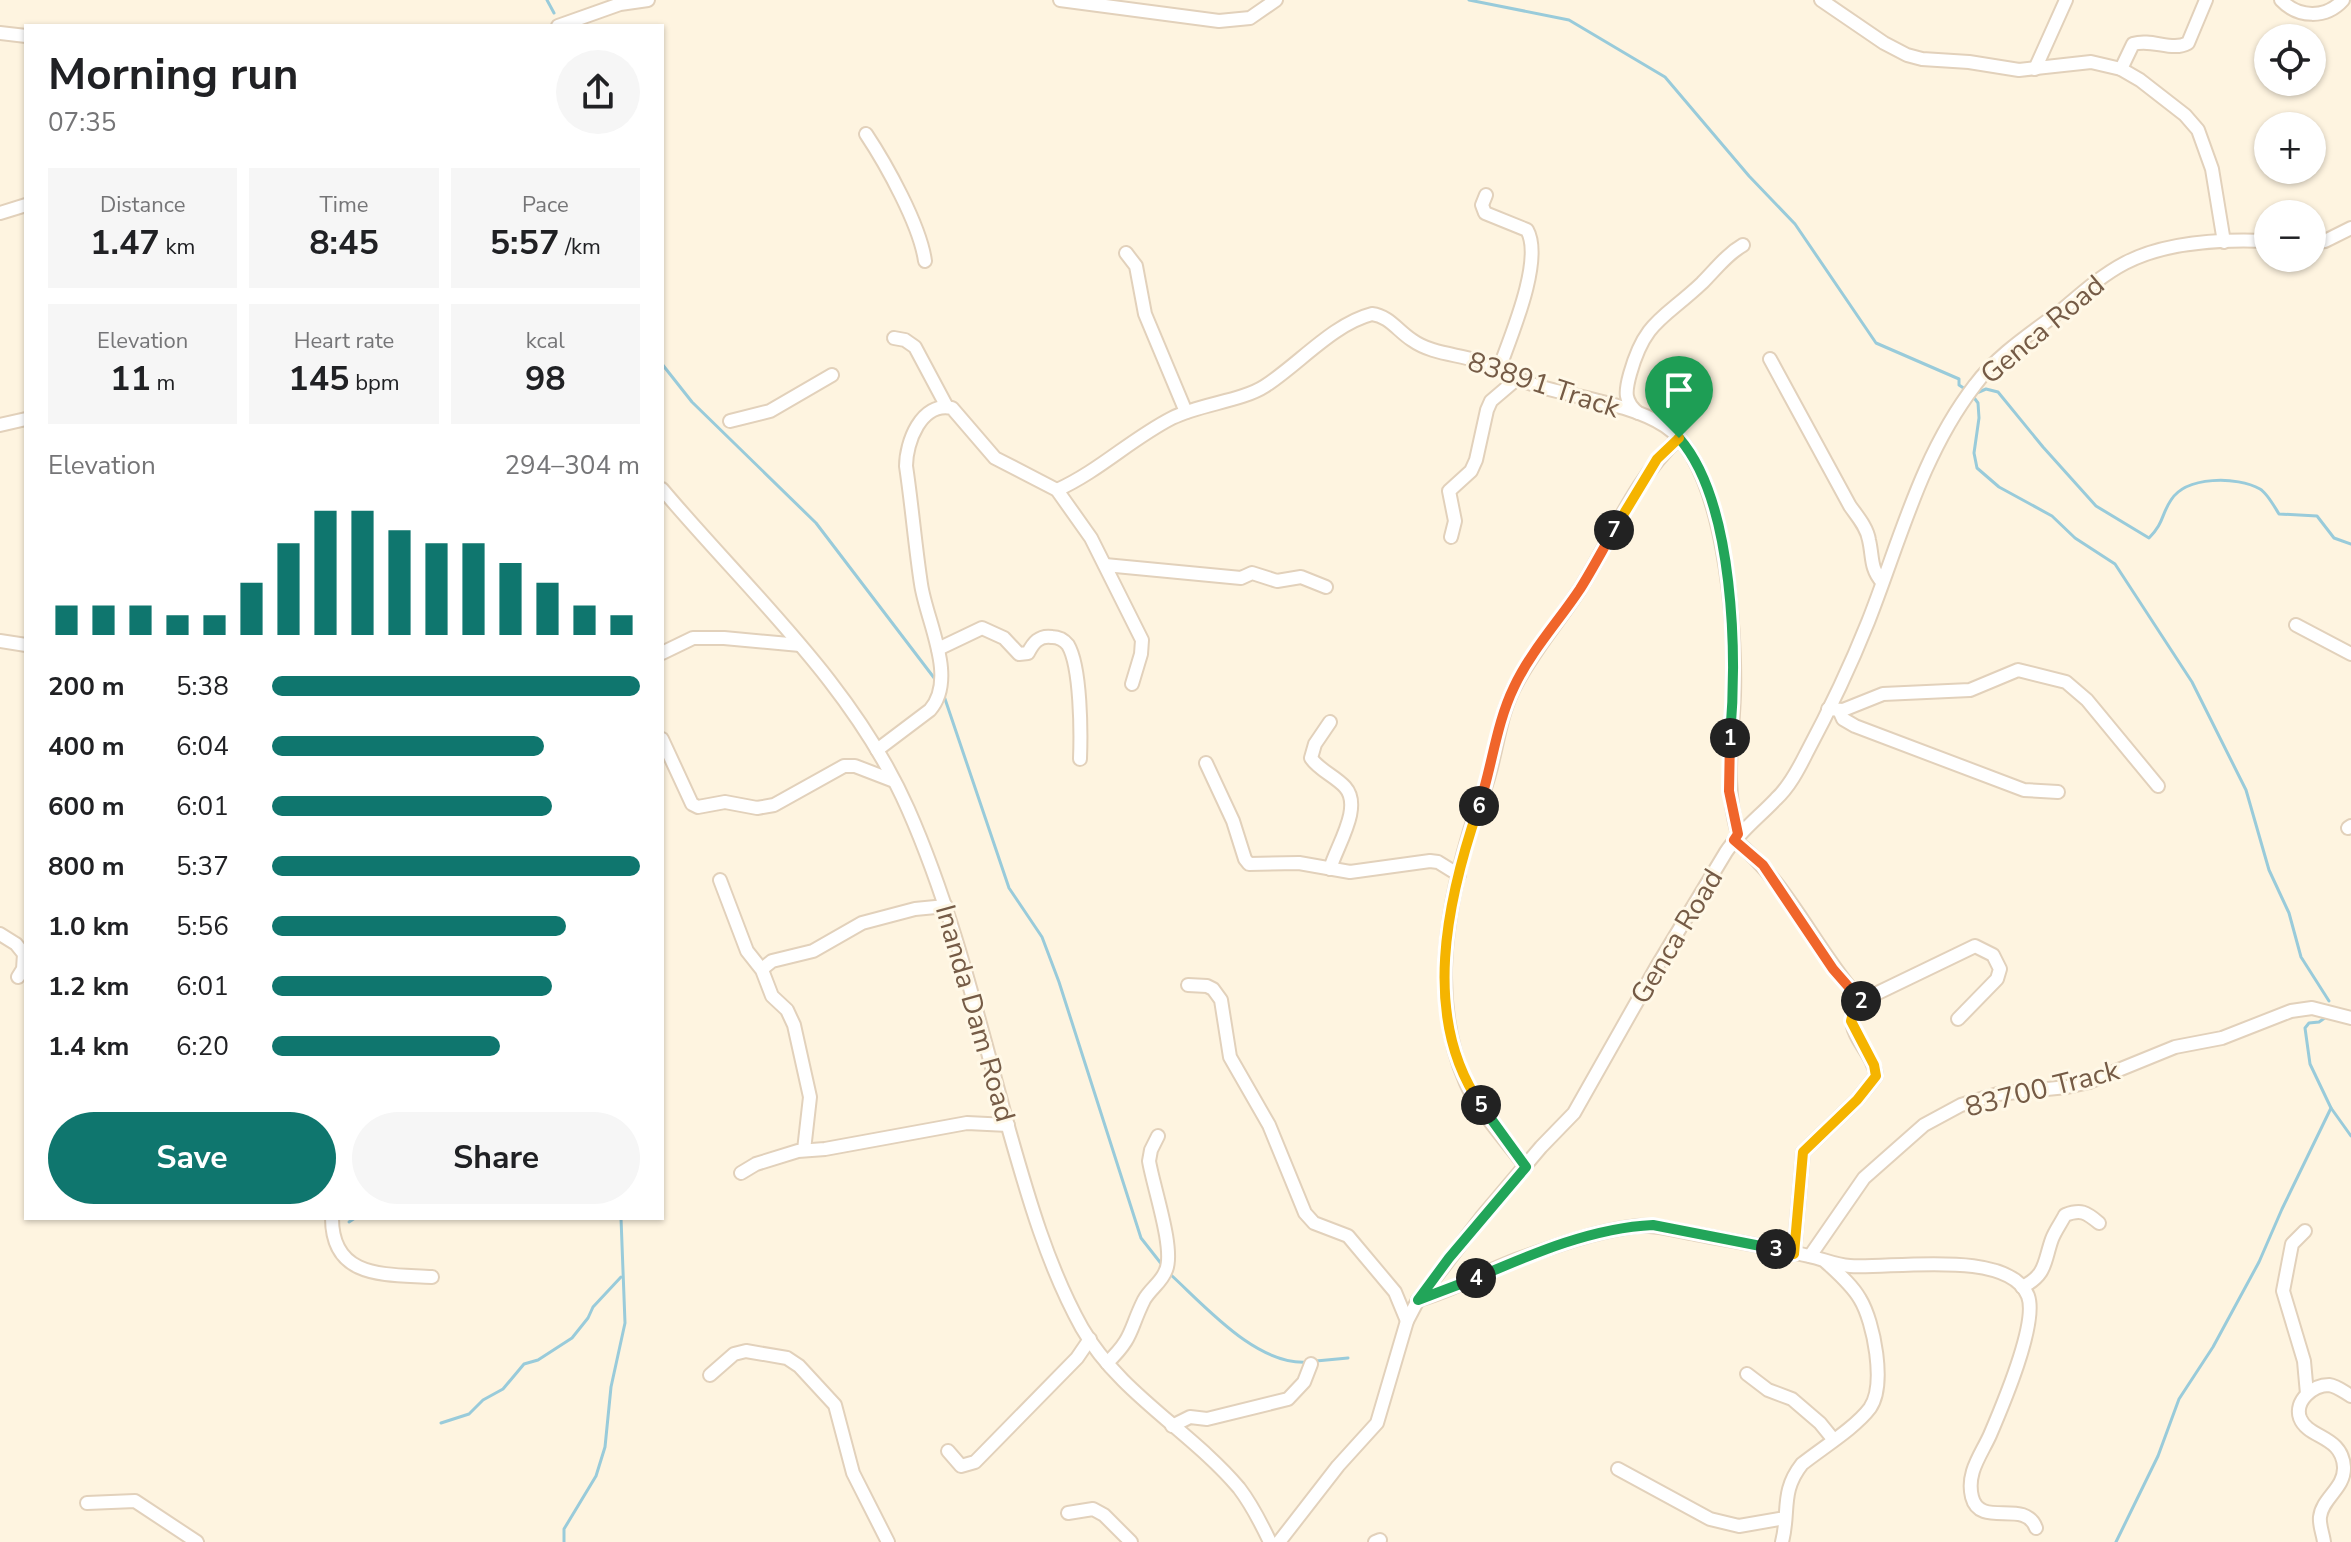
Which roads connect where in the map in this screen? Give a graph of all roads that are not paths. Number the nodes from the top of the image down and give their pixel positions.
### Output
1 (648, 0) edge
2 (1060, 0) edge
3 (1276, 0) edge
4 (1821, 0) edge
5 (2066, 0) edge
6 (2206, 0) edge
7 (2281, 0) edge
8 (2343, 0) edge
9 (564, 24) edge
10 (0, 33) edge
11 (24, 36) edge
12 (2035, 69) junction
13 (2121, 69) junction
14 (866, 134) dead end
15 (1486, 195) dead end
16 (24, 206) edge
17 (0, 213) edge
18 (2351, 228) edge
19 (2326, 240) edge
20 (2254, 241) edge
21 (2224, 242) junction
22 (1743, 245) dead end
23 (1126, 253) dead end
24 (925, 261) dead end
25 (894, 338) dead end
26 (1770, 359) dead end
27 (1499, 369) junction
28 (832, 375) dead end
29 (1518, 378) junction
30 (947, 407) junction
31 (1186, 412) junction
32 (1643, 416) junction
33 (24, 419) edge
34 (730, 421) dead end
35 (0, 425) edge
36 (1679, 438) junction
37 (1057, 490) junction
38 (664, 491) edge
39 (1451, 537) dead end
40 (1105, 565) junction
41 (1882, 582) junction
42 (1326, 587) dead end
43 (2296, 625) dead end
44 (0, 641) edge
45 (24, 645) edge
46 (800, 645) junction
47 (938, 649) junction
48 (664, 652) edge
49 (2351, 654) edge
50 (1132, 684) dead end
51 (1834, 710) junction
52 (1330, 722) dead end
53 (664, 743) edge
54 (877, 750) junction
55 (1080, 759) dead end
56 (1206, 763) dead end
57 (894, 781) junction
58 (2158, 786) dead end
59 (2058, 792) dead end
60 (1736, 837) junction
61 (1330, 869) junction
62 (1459, 875) junction
63 (720, 880) dead end
64 (946, 906) junction
65 (0, 934) edge
66 (762, 969) junction
67 (18, 977) dead end
68 (1188, 985) dead end
69 (1861, 1001) junction
70 (2351, 1018) edge
71 (1958, 1019) dead end
72 (1008, 1125) junction
73 (1158, 1136) dead end
74 (804, 1150) junction
75 (1526, 1167) junction
76 (741, 1173) dead end
77 (332, 1220) edge
78 (2099, 1223) dead end
79 (2305, 1231) dead end
80 (1794, 1254) junction
81 (1810, 1256) junction
82 (1826, 1262) junction
83 (432, 1277) dead end
84 (2022, 1287) junction
85 (1418, 1300) junction
86 (1407, 1321) junction
87 (1090, 1339) junction
88 (1107, 1363) junction
89 (1311, 1364) dead end
90 (1747, 1374) dead end
91 (710, 1375) dead end
92 (2307, 1394) junction
93 (2351, 1396) edge
94 (1172, 1426) junction
95 (1833, 1439) junction
96 (948, 1451) dead end
97 (1618, 1469) dead end
98 (87, 1503) dead end
99 (1068, 1513) dead end
100 (1785, 1518) junction
101 (2036, 1528) dead end
102 (197, 1542) edge
103 (888, 1542) edge
104 (1131, 1542) edge
105 (1270, 1542) edge
106 (1279, 1542) edge
107 (1782, 1542) edge
108 (2324, 1542) edge

1 - 9 street
2 - 3 street
4 - 12 street
5 - 12 street
6 - 13 street
7 - 8 street
10 - 11 street
12 - 13 street
13 - 21 street
14 - 24 street
15 - 27 street
16 - 17 street
18 - 19 street
20 - 21 street, Genca Road
21 - 41 street, Genca Road
22 - 32 street
23 - 31 street
25 - 30 street
26 - 41 street
27 - 29 street, 83891 Track
27 - 31 street, 83891 Track
28 - 34 street
29 - 32 street, 83891 Track
29 - 39 street
30 - 37 street
30 - 47 street
31 - 37 street, 83891 Track
32 - 36 street, 83891 Track
33 - 35 street
36 - 60 street, 83891 Track
36 - 62 street
37 - 40 street
38 - 46 street, Inanda Dam Road
40 - 42 street
40 - 50 street
41 - 51 street, Genca Road
43 - 49 street
44 - 45 street
46 - 48 street
46 - 54 street, Inanda Dam Road
47 - 54 street
47 - 55 street
51 - 58 street
51 - 59 street
51 - 60 street, Genca Road
52 - 61 street
53 - 57 street
54 - 57 street, Inanda Dam Road
56 - 61 street
57 - 64 street, Inanda Dam Road
60 - 69 street
60 - 75 street, Genca Road
61 - 62 street
62 - 75 street
63 - 66 street
64 - 66 street
64 - 72 street, Inanda Dam Road
65 - 67 street
66 - 74 street
68 - 86 street
69 - 71 street
69 - 80 street
70 - 81 street, 83700 Track
72 - 74 street
72 - 87 street, Inanda Dam Road
73 - 88 street
74 - 76 street
75 - 85 street, Genca Road
77 - 83 street
78 - 84 street
79 - 92 street
80 - 81 street
80 - 85 street
81 - 82 street
82 - 84 street
82 - 95 street
84 - 101 street
85 - 86 street, Genca Road
86 - 106 street, Genca Road
87 - 88 street, Inanda Dam Road
87 - 96 street
88 - 94 street, Inanda Dam Road
89 - 94 street
90 - 95 street
91 - 103 street
92 - 93 street
92 - 108 street
94 - 105 street, Inanda Dam Road
95 - 100 street
97 - 100 street
98 - 102 street
99 - 104 street
100 - 107 street

